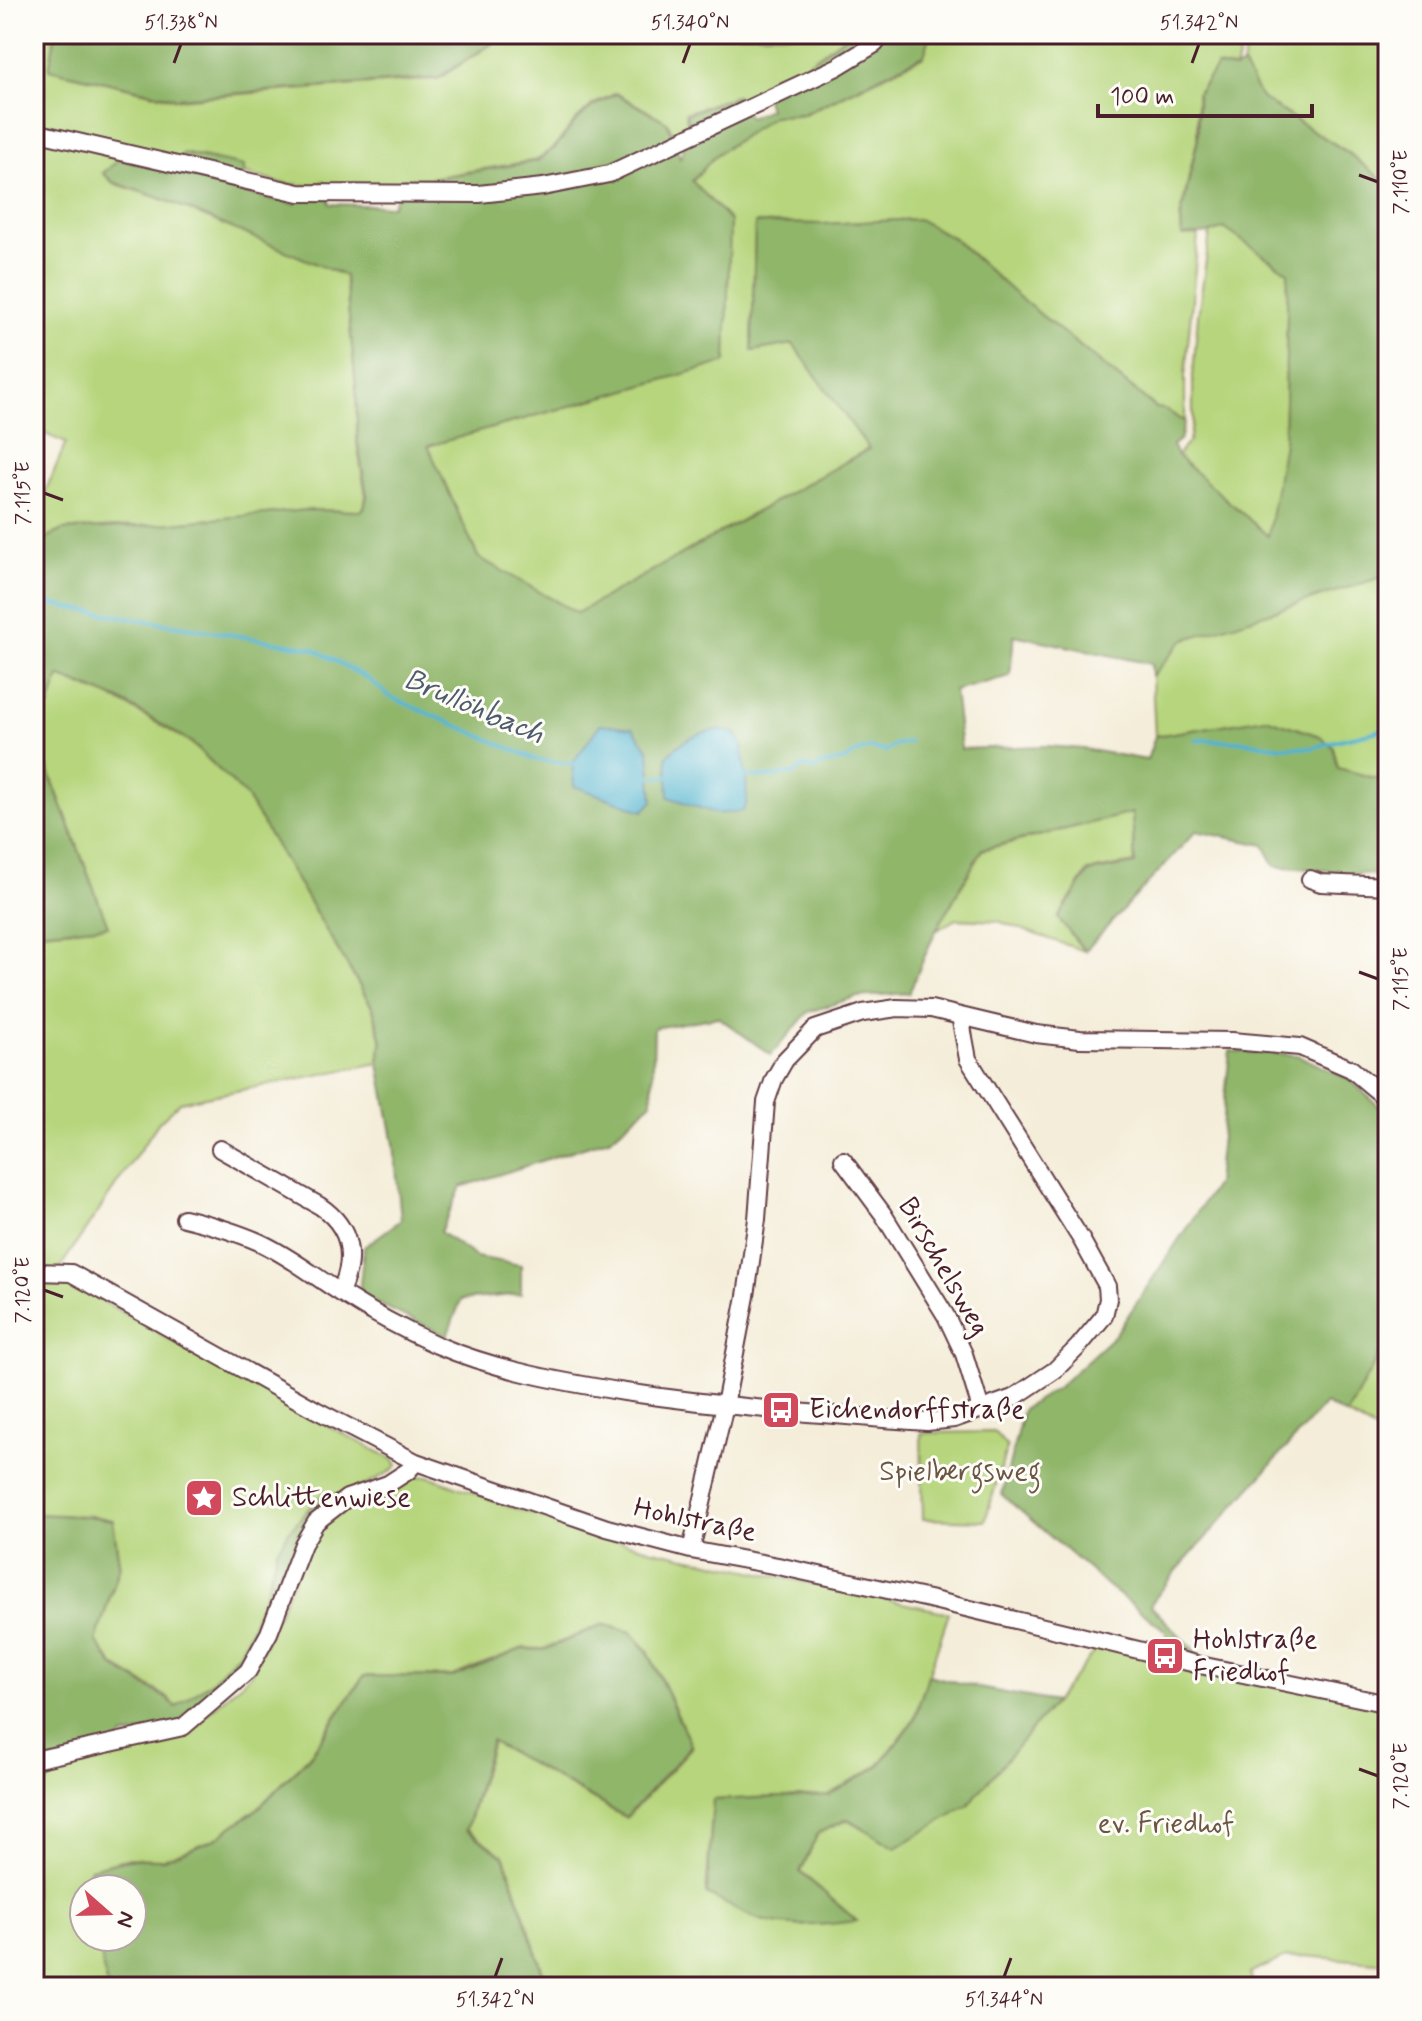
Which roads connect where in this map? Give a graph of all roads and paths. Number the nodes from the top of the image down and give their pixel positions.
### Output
1 (882, 34) edge
2 (34, 130) edge
3 (1310, 879) dead end
4 (1388, 886) edge
5 (960, 1016) junction
6 (1388, 1100) edge
7 (220, 1149) dead end
8 (843, 1160) dead end
9 (184, 1218) dead end
10 (34, 1272) edge
11 (340, 1292) junction
12 (725, 1405) junction
13 (981, 1409) junction
14 (416, 1462) junction
15 (691, 1550) junction
16 (1388, 1704) edge
17 (34, 1760) edge

1 - 2 street
3 - 4 street
5 - 6 street
5 - 12 street
5 - 13 street
7 - 11 street
8 - 13 street, Birschelsweg
9 - 11 street
10 - 14 street, Hohlstraße
11 - 12 street
12 - 13 street
12 - 15 street
14 - 15 street, Hohlstraße
14 - 17 street
15 - 16 street, Hohlstraße

